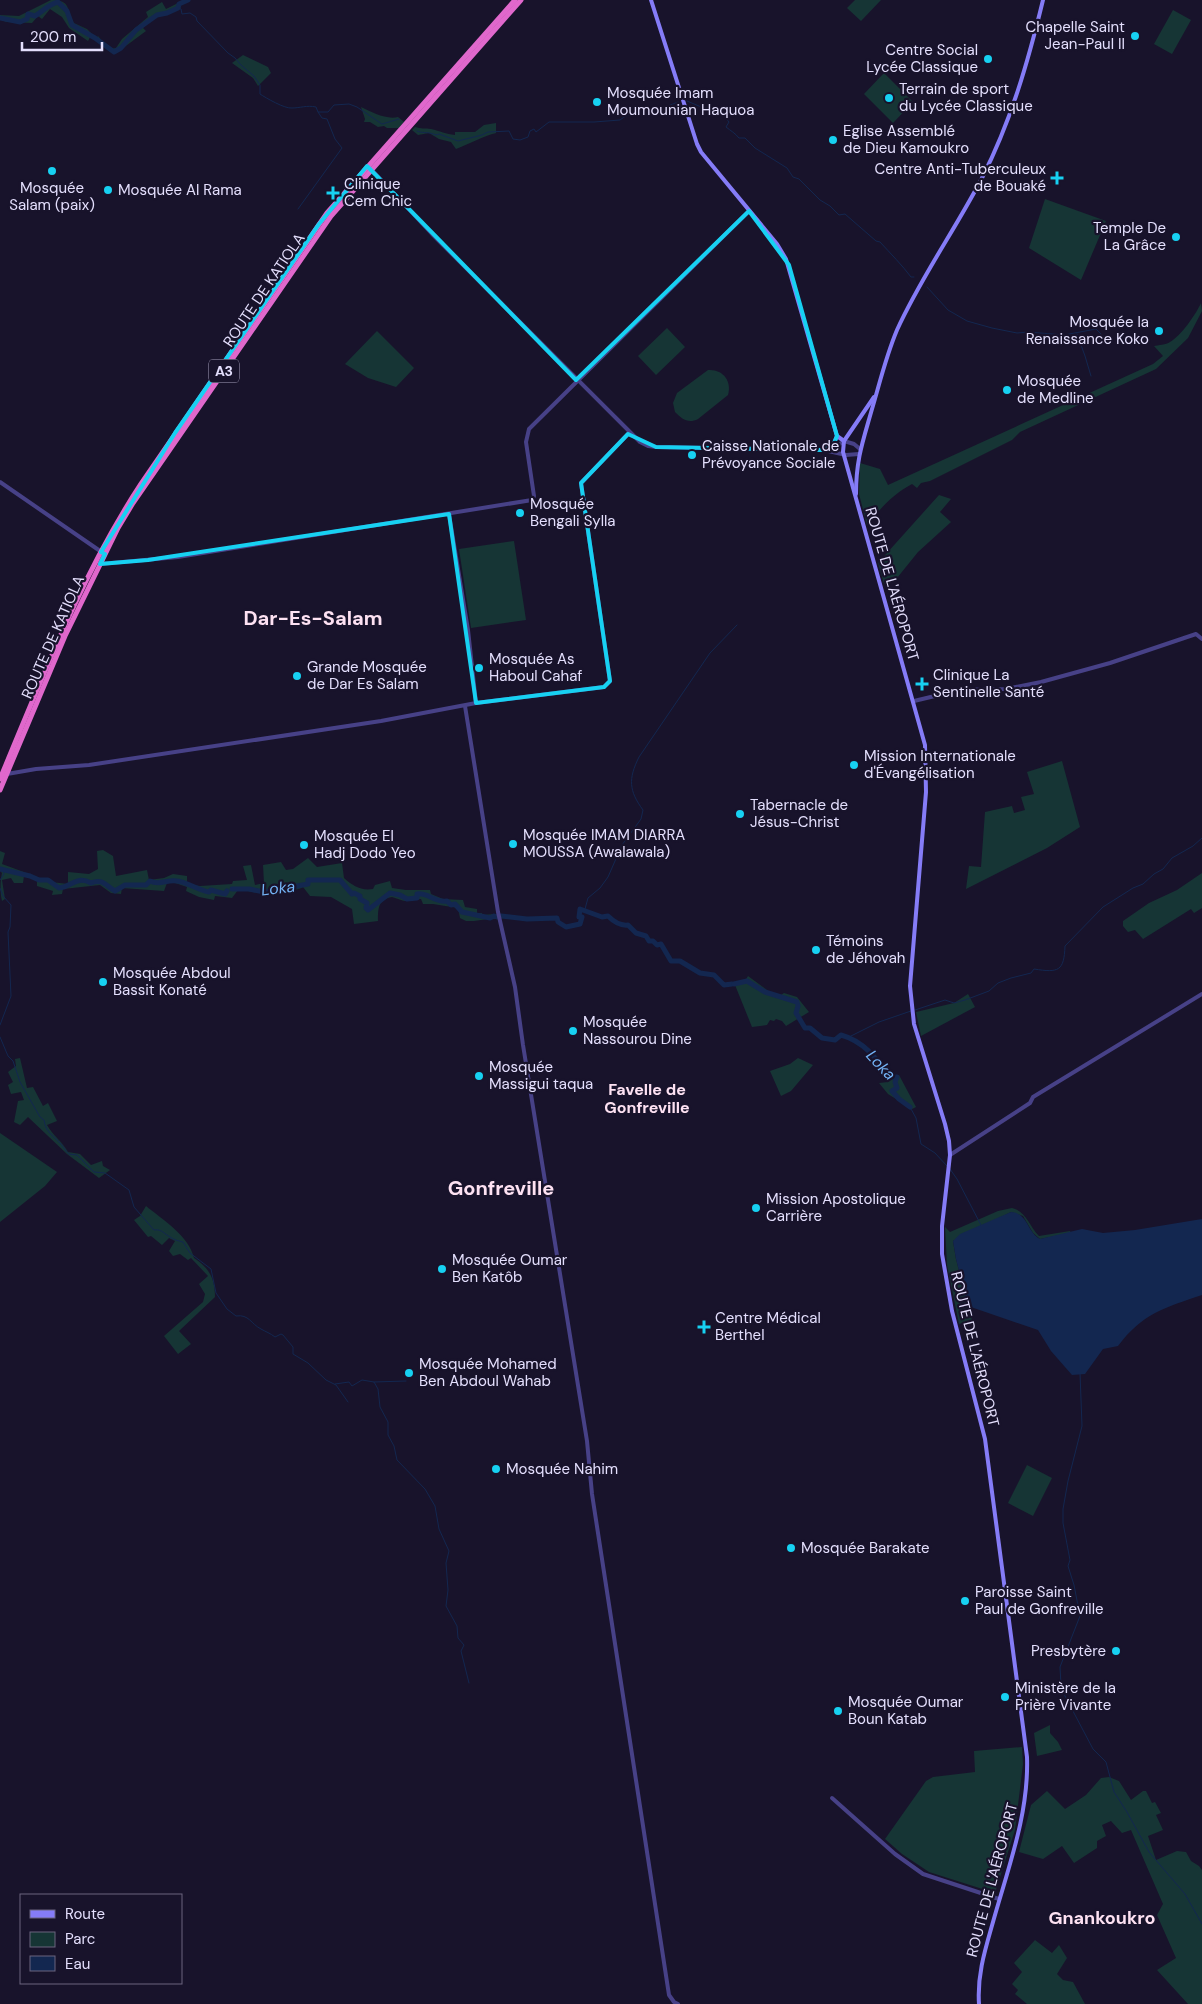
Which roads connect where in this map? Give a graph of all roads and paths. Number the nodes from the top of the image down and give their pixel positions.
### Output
1 (515, 0) edge
2 (521, 0) edge
3 (651, 0) edge
4 (1043, 0) edge
5 (369, 168) junction
6 (749, 211) junction
7 (576, 380) junction
8 (874, 397) junction
9 (629, 433) junction
10 (837, 436) junction
11 (844, 441) junction
12 (825, 450) junction
13 (859, 452) junction
14 (843, 455) junction
15 (0, 482) edge
16 (856, 496) junction
17 (449, 514) junction
18 (103, 553) junction
19 (100, 564) junction
20 (1202, 640) edge
21 (914, 701) junction
22 (476, 703) junction
23 (465, 706) junction
24 (7, 774) junction
25 (0, 779) edge
26 (0, 790) edge
27 (1202, 994) edge
28 (950, 1155) junction
29 (832, 1798) dead end
30 (999, 1898) junction
31 (678, 2004) edge
32 (979, 2004) edge

1 - 5 highway, ROUTE DE KATIOLA / A3
2 - 5 highway, ROUTE DE KATIOLA / A3
3 - 6 main road
4 - 8 main road, ROUTE DE L'AÉROPORT
5 - 7 street
5 - 18 highway, ROUTE DE KATIOLA / A3
6 - 7 street
6 - 10 main road
7 - 9 street
7 - 17 street
8 - 11 main road, ROUTE DE L'AÉROPORT
8 - 13 main road, ROUTE DE L'AÉROPORT
9 - 12 street
9 - 22 street
10 - 11 main road
10 - 12 main road
11 - 12 street
11 - 13 street
11 - 14 main road, ROUTE DE L'AÉROPORT
12 - 14 street
13 - 14 street
13 - 16 main road, ROUTE DE L'AÉROPORT
14 - 16 main road, ROUTE DE L'AÉROPORT
15 - 18 street
16 - 21 main road, ROUTE DE L'AÉROPORT
17 - 19 street
17 - 22 street
18 - 19 highway, ROUTE DE KATIOLA / A3
18 - 25 highway, ROUTE DE KATIOLA / A3
19 - 24 highway, ROUTE DE KATIOLA / A3
20 - 21 street
21 - 28 main road, ROUTE DE L'AÉROPORT
22 - 23 street
23 - 24 street
23 - 31 street
24 - 26 highway, ROUTE DE KATIOLA / A3
27 - 28 street
28 - 30 main road, ROUTE DE L'AÉROPORT
29 - 30 street
30 - 32 main road, ROUTE DE L'AÉROPORT

